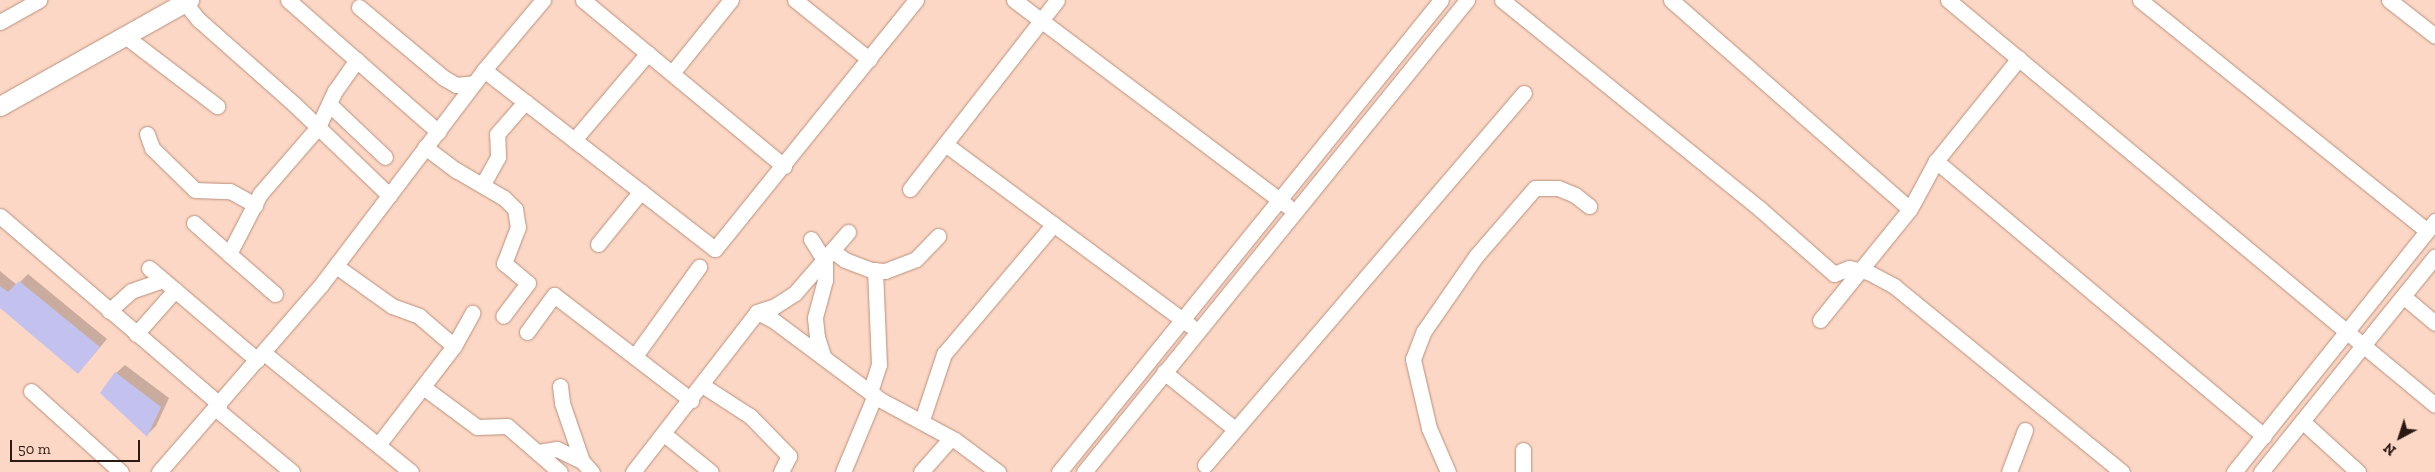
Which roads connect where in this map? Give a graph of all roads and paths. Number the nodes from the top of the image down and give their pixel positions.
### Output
1 (39, 0) edge
2 (288, 0) edge
3 (543, 0) edge
4 (583, 0) edge
5 (730, 0) edge
6 (795, 0) edge
7 (916, 0) edge
8 (1014, 0) edge
9 (1056, 0) edge
10 (1441, 0) edge
11 (1467, 0) edge
12 (1502, 0) edge
13 (1671, 0) edge
14 (1948, 0) edge
15 (2140, 0) edge
16 (187, 1) edge
17 (2396, 2) edge
18 (359, 7) dead end
19 (1041, 20) junction
20 (0, 22) edge
21 (125, 36) junction
22 (2435, 36) edge
23 (648, 53) junction
24 (2019, 58) junction
25 (869, 59) junction
26 (357, 60) junction
27 (484, 70) junction
28 (672, 73) junction
29 (474, 83) junction
30 (1524, 93) dead end
31 (526, 102) junction
32 (329, 104) junction
33 (0, 106) edge
34 (216, 106) dead end
35 (318, 127) junction
36 (438, 132) junction
37 (147, 134) dead end
38 (574, 140) junction
39 (945, 144) junction
40 (426, 147) junction
41 (385, 157) dead end
42 (1936, 161) junction
43 (784, 166) junction
44 (483, 184) junction
45 (910, 189) dead end
46 (640, 191) junction
47 (389, 195) junction
48 (1280, 201) junction
49 (254, 205) junction
50 (1589, 206) dead end
51 (1910, 209) junction
52 (1295, 211) junction
53 (0, 216) edge
54 (194, 223) dead end
55 (1054, 224) junction
56 (2431, 226) edge
57 (848, 232) dead end
58 (938, 236) dead end
59 (811, 239) dead end
60 (598, 244) dead end
61 (229, 254) junction
62 (829, 256) junction
63 (2435, 256) edge
64 (336, 266) junction
65 (699, 267) dead end
66 (150, 268) dead end
67 (875, 270) junction
68 (1860, 270) junction
69 (169, 285) junction
70 (275, 294) dead end
71 (2403, 296) junction
72 (109, 311) junction
73 (757, 312) junction
74 (472, 314) dead end
75 (503, 316) dead end
76 (1183, 319) junction
77 (1820, 320) dead end
78 (2435, 323) edge
79 (463, 329) junction
80 (435, 330) junction
81 (1197, 331) junction
82 (527, 332) dead end
83 (2347, 333) junction
84 (136, 334) junction
85 (454, 346) junction
86 (2362, 346) junction
87 (261, 356) junction
88 (635, 356) junction
89 (824, 358) junction
90 (1164, 372) junction
91 (702, 385) junction
92 (560, 386) dead end
93 (423, 387) junction
94 (31, 391) dead end
95 (872, 394) junction
96 (691, 400) junction
97 (2435, 405) edge
98 (217, 406) junction
99 (922, 420) junction
100 (2302, 420) junction
101 (1235, 429) junction
102 (2024, 430) dead end
103 (664, 434) junction
104 (2264, 436) junction
105 (951, 438) junction
106 (378, 445) junction
107 (1523, 450) dead end
108 (538, 452) junction
109 (1205, 465) dead end
110 (587, 467) edge
111 (283, 469) edge
112 (404, 470) edge
113 (121, 472) edge
114 (159, 472) edge
115 (560, 472) edge
116 (633, 472) edge
117 (711, 472) edge
118 (781, 472) edge
119 (843, 472) edge
120 (921, 472) edge
121 (998, 472) edge
122 (1059, 472) edge
123 (1084, 472) edge
124 (1448, 472) edge
125 (1523, 472) edge
126 (2009, 472) edge
127 (2122, 472) edge
128 (2234, 472) edge
129 (2261, 472) edge
130 (2358, 472) edge

1 - 20 street
2 - 26 street
3 - 27 street
4 - 23 street
5 - 28 street
6 - 25 street
7 - 25 street
8 - 19 street
9 - 19 street
10 - 48 street
11 - 52 street
12 - 68 street
13 - 51 street
14 - 24 street
15 - 56 street
16 - 21 street
16 - 35 street
17 - 22 street
18 - 29 street
19 - 39 street
19 - 48 street
21 - 33 street
21 - 34 street
23 - 28 street
23 - 38 street
24 - 42 street
24 - 83 street
25 - 43 street
26 - 32 street
26 - 36 street
27 - 29 street
27 - 31 street
28 - 43 street
29 - 36 street
30 - 101 street
31 - 38 street
31 - 44 street
32 - 35 street
32 - 41 street
35 - 47 street
35 - 49 street
36 - 40 street
37 - 49 street
38 - 46 street
39 - 45 street
39 - 55 street
40 - 44 street
40 - 47 street
42 - 51 street
42 - 104 street
43 - 46 street
44 - 75 street
46 - 60 street
47 - 64 street
48 - 52 street
48 - 76 street
49 - 61 street
50 - 124 street
51 - 68 street
52 - 81 street
53 - 72 street
54 - 61 street
55 - 76 street
55 - 99 street
56 - 83 street
57 - 62 street
58 - 67 street
59 - 62 street
61 - 70 street
62 - 67 street
62 - 73 street
62 - 89 street
63 - 71 street
64 - 80 street
64 - 87 street
65 - 88 street
66 - 69 street
67 - 95 street
68 - 77 street
68 - 127 street
69 - 72 street
69 - 84 street
69 - 87 street
71 - 78 street
71 - 86 street
72 - 84 street
73 - 89 street
73 - 91 street
74 - 79 street
76 - 81 street
76 - 122 street
79 - 80 street
79 - 85 street
80 - 85 street
81 - 90 street
82 - 88 street
83 - 86 street
83 - 104 street
84 - 98 street
85 - 93 street
86 - 97 street
86 - 100 street
87 - 98 street
87 - 106 street
88 - 96 street
89 - 95 street
90 - 101 street
90 - 123 street
91 - 96 street
91 - 118 street
92 - 110 street
93 - 106 street
93 - 108 street
94 - 113 street
95 - 99 street
95 - 119 street
96 - 103 street
98 - 111 street
98 - 114 street
99 - 105 street
100 - 129 street
100 - 130 street
101 - 109 street
102 - 126 street
103 - 116 street
103 - 117 street
104 - 128 street
105 - 120 street
105 - 121 street
106 - 112 street
107 - 125 street
108 - 110 street
108 - 115 street

